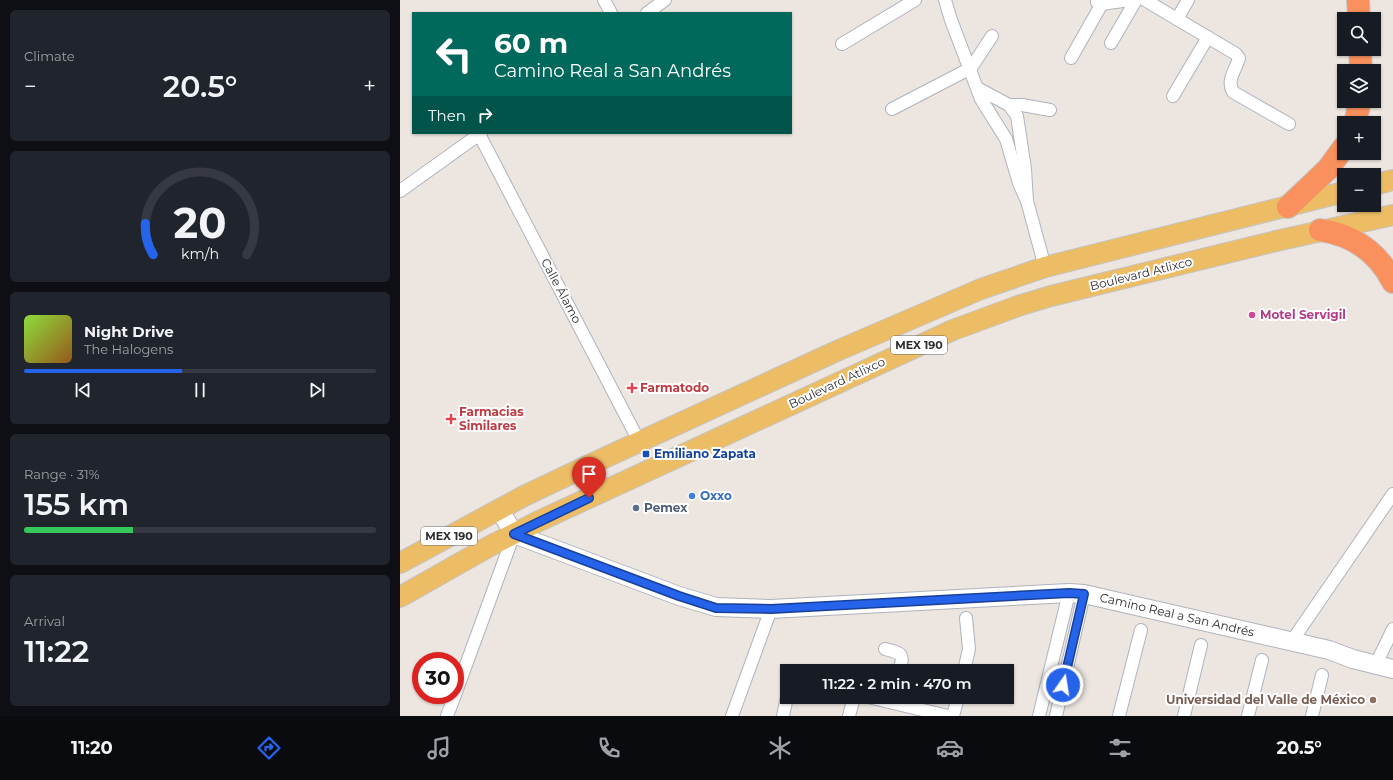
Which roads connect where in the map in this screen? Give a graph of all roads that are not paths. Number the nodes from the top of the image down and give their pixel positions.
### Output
1 (604, 0) edge
2 (664, 0) edge
3 (915, 0) edge
4 (945, 0) edge
5 (1130, 0) edge
6 (1136, 0) edge
7 (1145, 0) edge
8 (1188, 0) edge
9 (1358, 0) edge
10 (1100, 1) edge
11 (898, 4) edge
12 (610, 12) edge
13 (648, 12) edge
14 (1359, 12) edge
15 (1177, 19) junction
16 (992, 36) dead end
17 (1208, 37) junction
18 (1110, 43) dead end
19 (842, 44) dead end
20 (1071, 58) dead end
21 (971, 68) junction
22 (979, 90) junction
23 (1173, 96) dead end
24 (1009, 105) junction
25 (892, 109) dead end
26 (1050, 110) dead end
27 (1289, 124) dead end
28 (480, 134) edge
29 (1337, 157) edge
30 (1393, 180) edge
31 (1381, 183) edge
32 (400, 191) edge
33 (1337, 194) edge
34 (1027, 201) junction
35 (1288, 207) junction
36 (1393, 215) edge
37 (1320, 230) junction
38 (1045, 267) junction
39 (1393, 282) edge
40 (641, 444) junction
41 (1393, 494) edge
42 (499, 509) junction
43 (514, 534) junction
44 (400, 563) edge
45 (1077, 593) junction
46 (400, 597) edge
47 (771, 609) junction
48 (966, 618) dead end
49 (1393, 629) edge
50 (1140, 630) dead end
51 (1290, 641) junction
52 (1201, 645) dead end
53 (884, 649) dead end
54 (1262, 660) dead end
55 (1386, 661) edge
56 (902, 664) edge
57 (966, 664) edge
58 (464, 670) edge
59 (1322, 675) dead end
60 (452, 704) edge
61 (786, 704) edge
62 (852, 704) edge
63 (898, 704) edge
64 (956, 704) edge
65 (913, 712) edge
66 (447, 716) edge
67 (732, 716) edge
68 (783, 716) edge
69 (849, 716) edge
70 (948, 716) edge
71 (953, 716) edge
72 (1040, 716) edge
73 (1056, 716) edge
74 (1119, 716) edge
75 (1184, 716) edge
76 (1248, 716) edge
77 (1312, 716) edge

1 - 12 street
2 - 13 street
3 - 11 street
4 - 21 street
5 - 10 street
6 - 18 street
7 - 15 street
8 - 15 street
9 - 14 highway
10 - 20 street
11 - 19 street
15 - 17 street
16 - 21 street
17 - 23 street
17 - 27 street
21 - 22 street
21 - 25 street
22 - 24 street
22 - 34 street
24 - 26 street
24 - 34 street
28 - 32 street
28 - 40 street, Calle Álamo
29 - 35 highway
30 - 31 main road
33 - 35 main road, MEX 190
34 - 38 street
35 - 38 main road, MEX 190
36 - 37 main road, Boulevard Atlixco / MEX 190
37 - 39 highway
37 - 43 main road, Boulevard Atlixco / MEX 190
38 - 40 main road, MEX 190
40 - 42 main road, MEX 190
41 - 51 street
42 - 43 main road
42 - 44 main road, MEX 190
43 - 46 main road, Boulevard Atlixco / MEX 190
43 - 47 main road, Camino Real a San Andrés
43 - 58 street
45 - 47 main road, Camino Real a San Andrés
45 - 51 main road, Camino Real a San Andrés
45 - 72 street
45 - 73 street
47 - 67 street
48 - 57 street
49 - 55 street
50 - 74 street
51 - 55 main road, Camino Real a San Andrés
52 - 75 street
53 - 56 street
54 - 76 street
59 - 77 street
60 - 66 street
61 - 68 street
62 - 69 street
63 - 65 street
64 - 71 street
65 - 70 street

